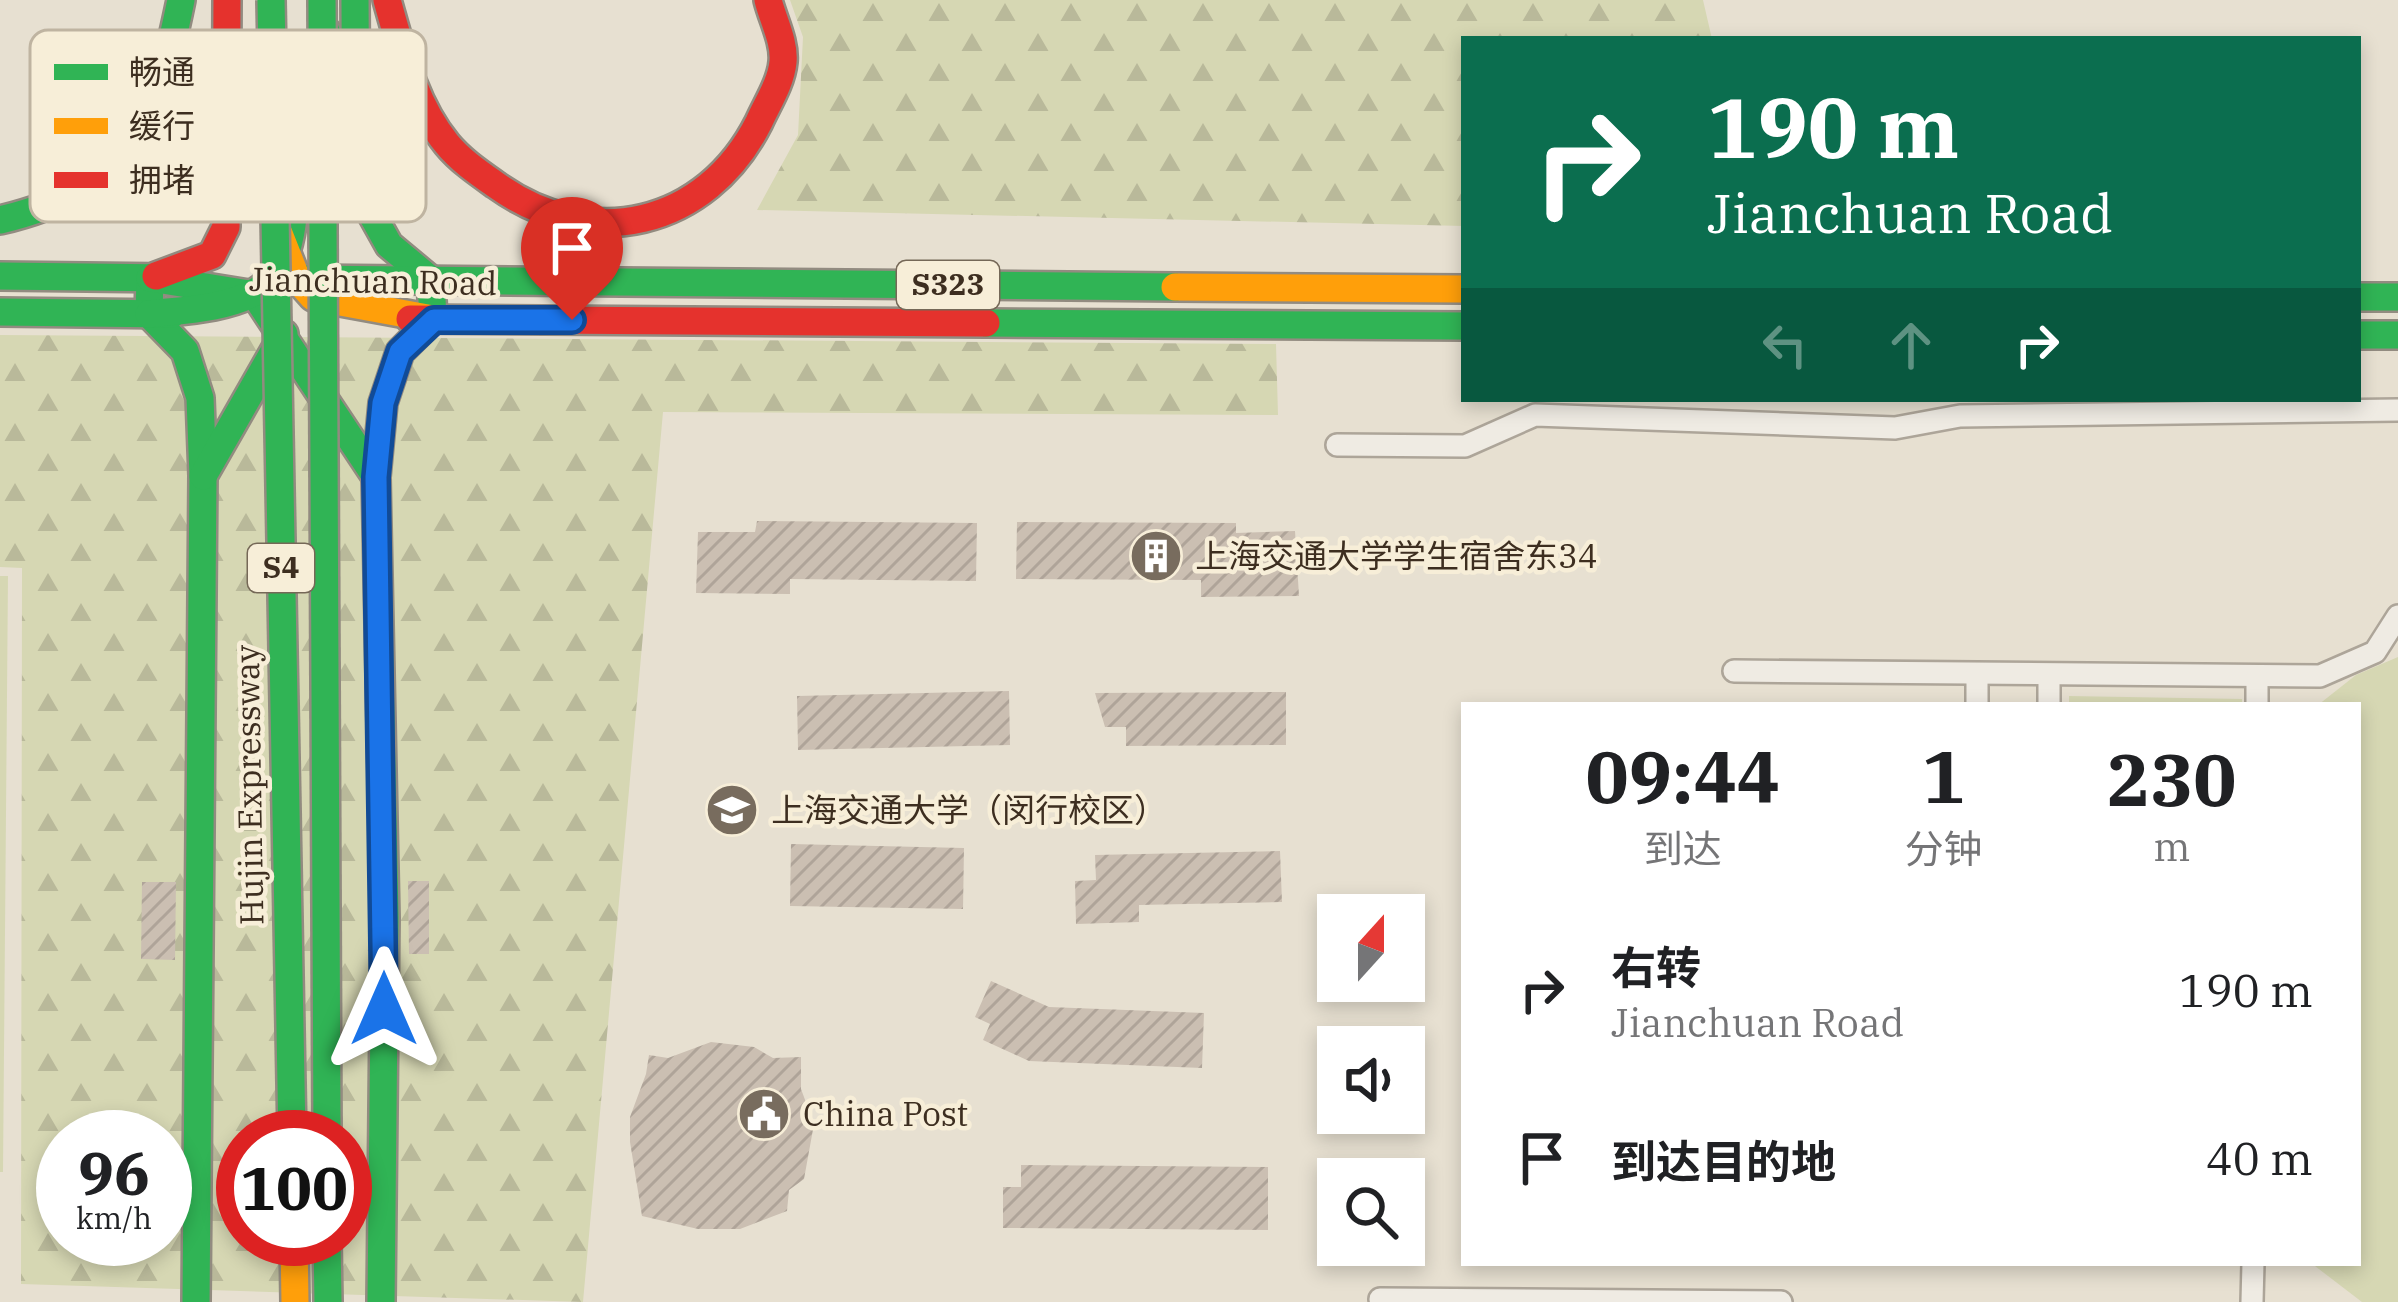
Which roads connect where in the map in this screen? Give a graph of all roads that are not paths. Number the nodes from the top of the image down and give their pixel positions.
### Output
1 (182, 0) edge
2 (227, 0) edge
3 (258, 0) edge
4 (271, 0) edge
5 (322, 0) edge
6 (352, 0) edge
7 (387, 0) edge
8 (768, 0) edge
9 (175, 30) edge
10 (227, 30) edge
11 (268, 30) edge
12 (272, 30) edge
13 (322, 30) edge
14 (326, 30) edge
15 (353, 30) edge
16 (396, 30) edge
17 (426, 107) edge
18 (30, 215) edge
19 (0, 220) edge
20 (226, 222) edge
21 (275, 222) edge
22 (276, 222) edge
23 (293, 222) edge
24 (323, 222) edge
25 (375, 222) edge
26 (0, 276) edge
27 (151, 278) junction
28 (431, 280) junction
29 (1461, 289) edge
30 (284, 296) junction
31 (2361, 297) edge
32 (2398, 298) edge
33 (0, 312) edge
34 (149, 314) junction
35 (434, 320) junction
36 (1461, 326) edge
37 (2361, 335) edge
38 (2398, 335) edge
39 (2018, 407) edge
40 (2398, 410) edge
41 (1337, 445) dead end
42 (203, 476) junction
43 (376, 477) junction
44 (2398, 616) edge
45 (1734, 671) dead end
46 (1977, 674) junction
47 (2049, 675) junction
48 (2257, 677) junction
49 (1978, 702) edge
50 (2049, 702) edge
51 (2257, 702) edge
52 (292, 1110) edge
53 (327, 1110) edge
54 (294, 1266) edge
55 (328, 1266) edge
56 (2253, 1266) edge
57 (196, 1290) edge
58 (381, 1292) edge
59 (1380, 1299) dead end
60 (295, 1302) edge
61 (328, 1302) edge
62 (1781, 1302) edge
63 (2252, 1302) edge

1 - 9 main road
2 - 10 main road
3 - 11 main road
4 - 12 main road, Hujin Expressway / S4, bridge
5 - 13 main road, S4, bridge
6 - 14 main road
6 - 15 main road
7 - 16 main road
8 - 17 main road
18 - 19 main road
20 - 27 main road
21 - 52 main road, Hujin Expressway / S4, bridge
22 - 30 main road
23 - 30 main road
24 - 53 main road, S4, bridge
25 - 28 main road
26 - 27 main road
27 - 30 main road, Jianchuan Road
27 - 34 main road
28 - 29 main road, Jianchuan Road / S323
28 - 30 main road, Jianchuan Road
28 - 35 main road
30 - 34 main road
30 - 35 main road, Jianchuan Road
30 - 42 main road
30 - 43 main road
31 - 32 main road
33 - 34 main road
34 - 42 main road
35 - 36 main road, Jianchuan Road
35 - 43 main road
37 - 38 main road
39 - 40 street
39 - 41 street
42 - 57 main road
43 - 58 main road
44 - 48 street
45 - 46 street
46 - 47 street
46 - 49 street
47 - 48 street
47 - 50 street
48 - 51 street
54 - 60 main road
55 - 61 main road
56 - 63 street
59 - 62 street

